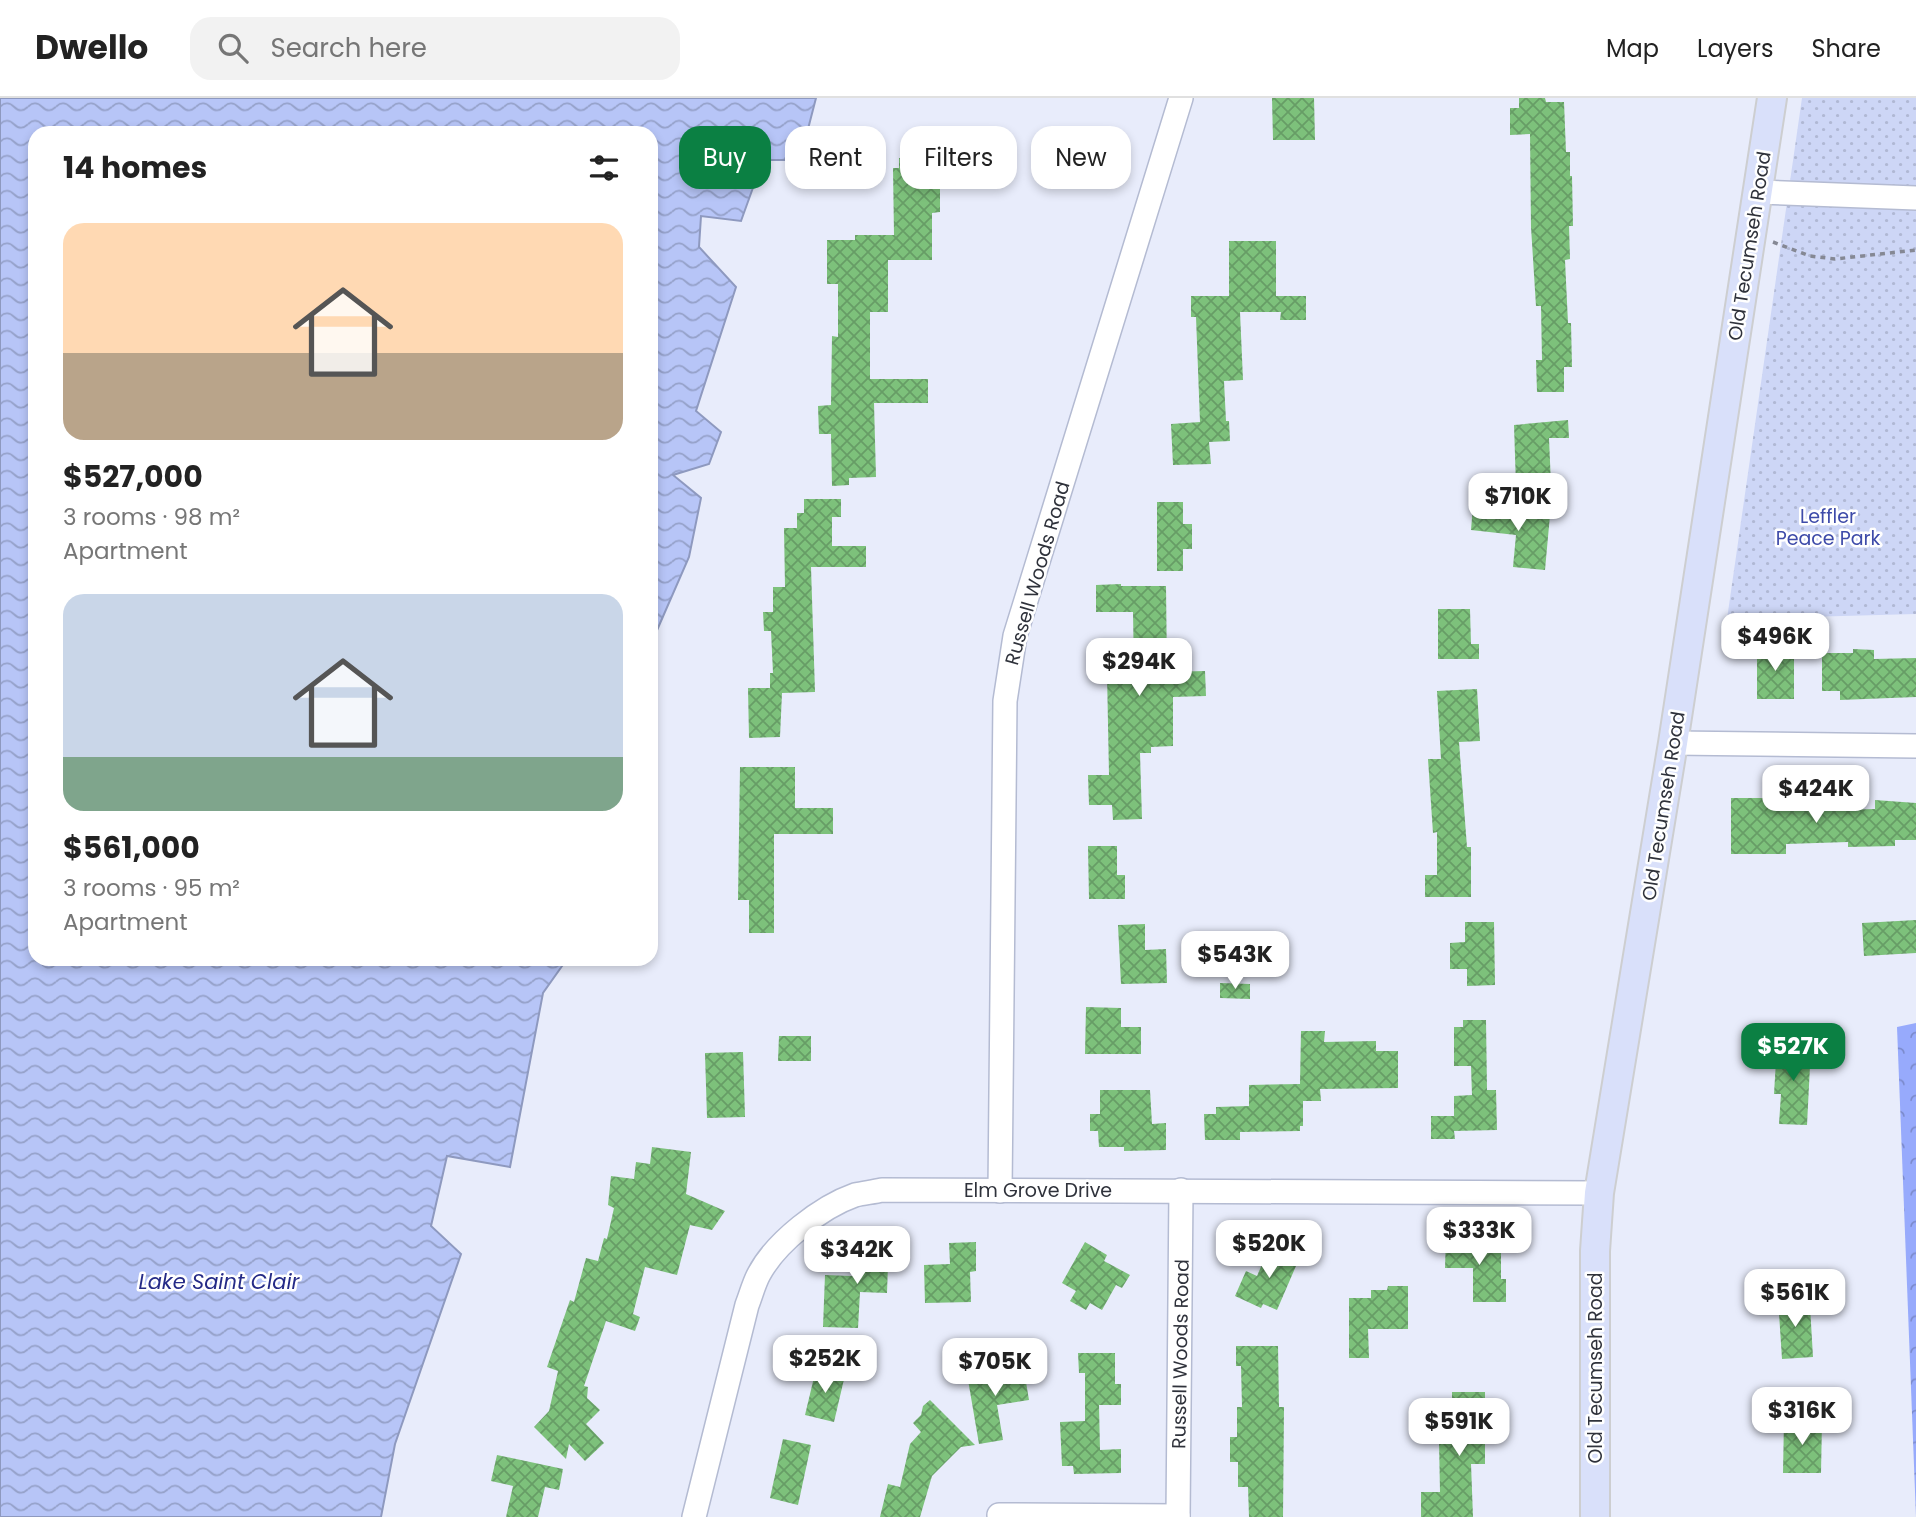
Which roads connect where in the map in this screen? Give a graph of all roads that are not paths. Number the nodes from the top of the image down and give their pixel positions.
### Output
1 (1181, 98) edge
2 (1772, 98) edge
3 (1758, 192) junction
4 (1916, 198) edge
5 (1673, 744) junction
6 (1916, 746) edge
7 (1181, 1190) junction
8 (1000, 1191) junction
9 (1599, 1194) junction
10 (999, 1515) dead end
11 (1178, 1516) edge
12 (694, 1517) edge
13 (1595, 1517) edge

1 - 8 street, Russell Woods Road
2 - 3 main road, Old Tecumseh Road
3 - 4 street
3 - 5 main road, Old Tecumseh Road
5 - 6 street
5 - 9 main road, Old Tecumseh Road
7 - 8 street, Elm Grove Drive
7 - 9 street, Elm Grove Drive
7 - 11 street, Russell Woods Road
8 - 12 street, Elm Grove Drive
9 - 13 main road, Old Tecumseh Road
10 - 11 street

